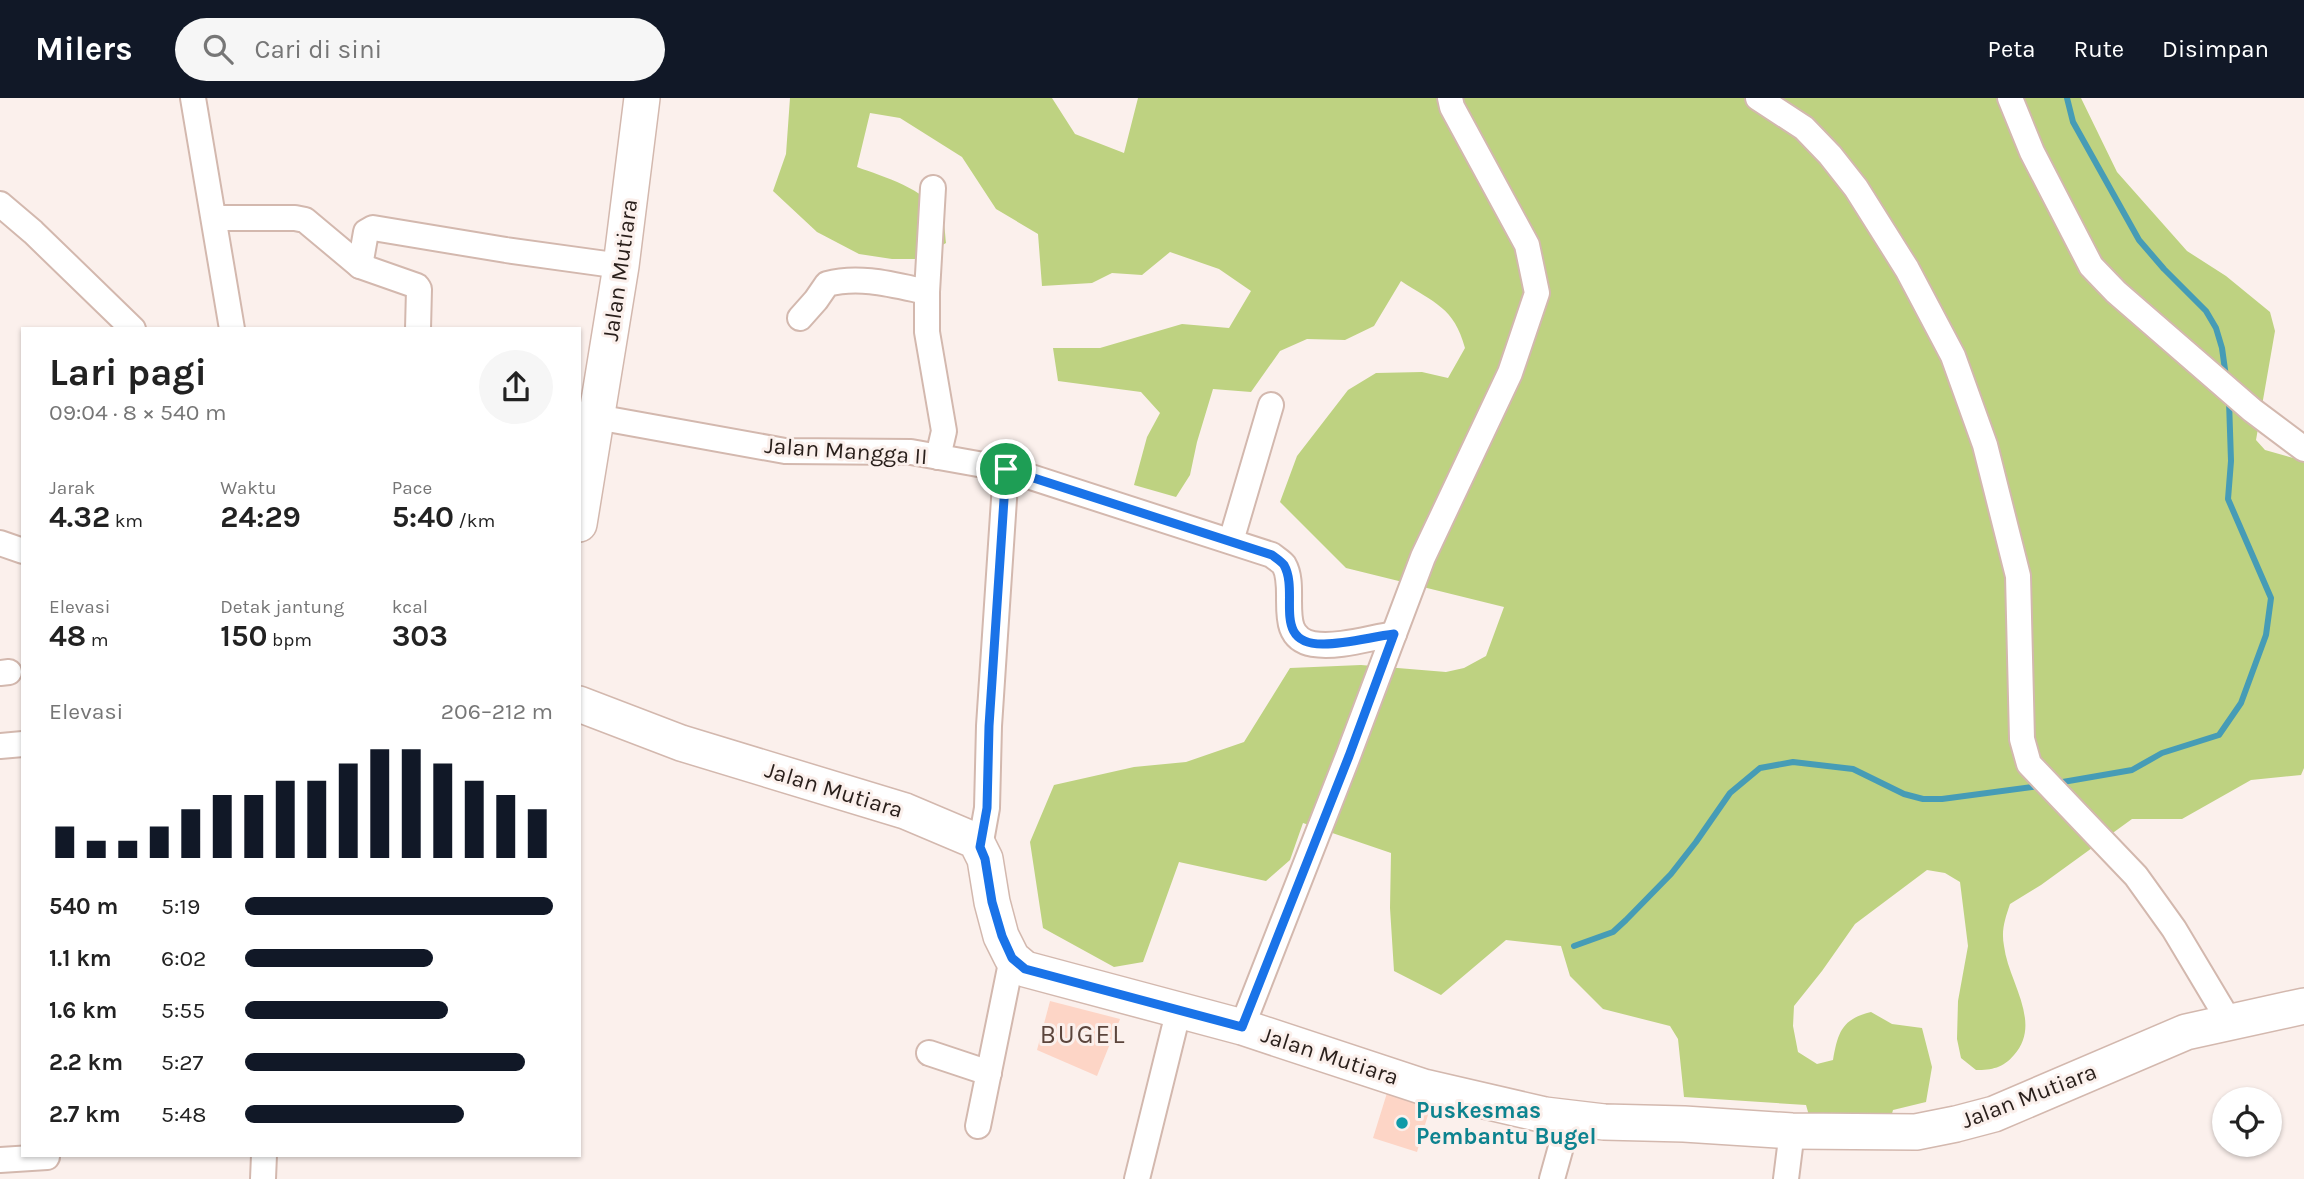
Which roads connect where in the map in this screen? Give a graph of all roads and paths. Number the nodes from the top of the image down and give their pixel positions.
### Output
1 (193, 98) edge
2 (642, 98) edge
3 (1450, 98) edge
4 (1758, 98) edge
5 (2010, 98) edge
6 (933, 188) dead end
7 (0, 204) edge
8 (214, 218) junction
9 (360, 266) junction
10 (621, 266) junction
11 (927, 292) junction
12 (800, 318) dead end
13 (131, 327) edge
14 (232, 327) edge
15 (418, 327) edge
16 (1271, 405) dead end
17 (589, 414) edge
18 (2304, 449) edge
19 (938, 457) junction
20 (1006, 469) junction
21 (581, 502) edge
22 (1231, 541) junction
23 (0, 543) edge
24 (21, 550) edge
25 (1394, 634) junction
26 (581, 705) edge
27 (21, 744) edge
28 (0, 746) edge
29 (980, 847) junction
30 (1012, 958) junction
31 (2304, 1006) edge
32 (1179, 1009) junction
33 (2229, 1021) junction
34 (1242, 1027) junction
35 (929, 1053) dead end
36 (989, 1073) junction
37 (1569, 1118) junction
38 (978, 1126) dead end
39 (1792, 1131) junction
40 (47, 1157) dead end
41 (264, 1157) edge
42 (0, 1160) edge
43 (263, 1179) edge
44 (1137, 1179) edge
45 (1552, 1179) edge
46 (1786, 1179) edge

1 - 8 street
2 - 10 street, Jalan Mutiara
3 - 25 street
4 - 33 street
5 - 18 street
6 - 11 street
7 - 13 street
8 - 9 street
8 - 14 street
9 - 10 street
9 - 15 street
10 - 17 street, Jalan Mutiara
11 - 12 street
11 - 19 street
16 - 22 street
17 - 19 street, Jalan Mangga II
17 - 21 street, Jalan Mutiara
19 - 20 street, Jalan Mangga II
20 - 22 street, Jalan Mangga II
20 - 29 street
22 - 25 street, Jalan Mangga II
23 - 24 street
25 - 34 street
26 - 29 street, Jalan Mutiara
27 - 28 street
29 - 30 street
30 - 32 street, Jalan Mutiara
30 - 36 street
31 - 33 street, Jalan Mutiara
32 - 34 street, Jalan Mutiara
32 - 44 street
33 - 39 street, Jalan Mutiara
34 - 37 street, Jalan Mutiara
35 - 36 street
36 - 38 street
37 - 39 street, Jalan Mutiara
37 - 45 street
39 - 46 street
40 - 42 street
41 - 43 street

